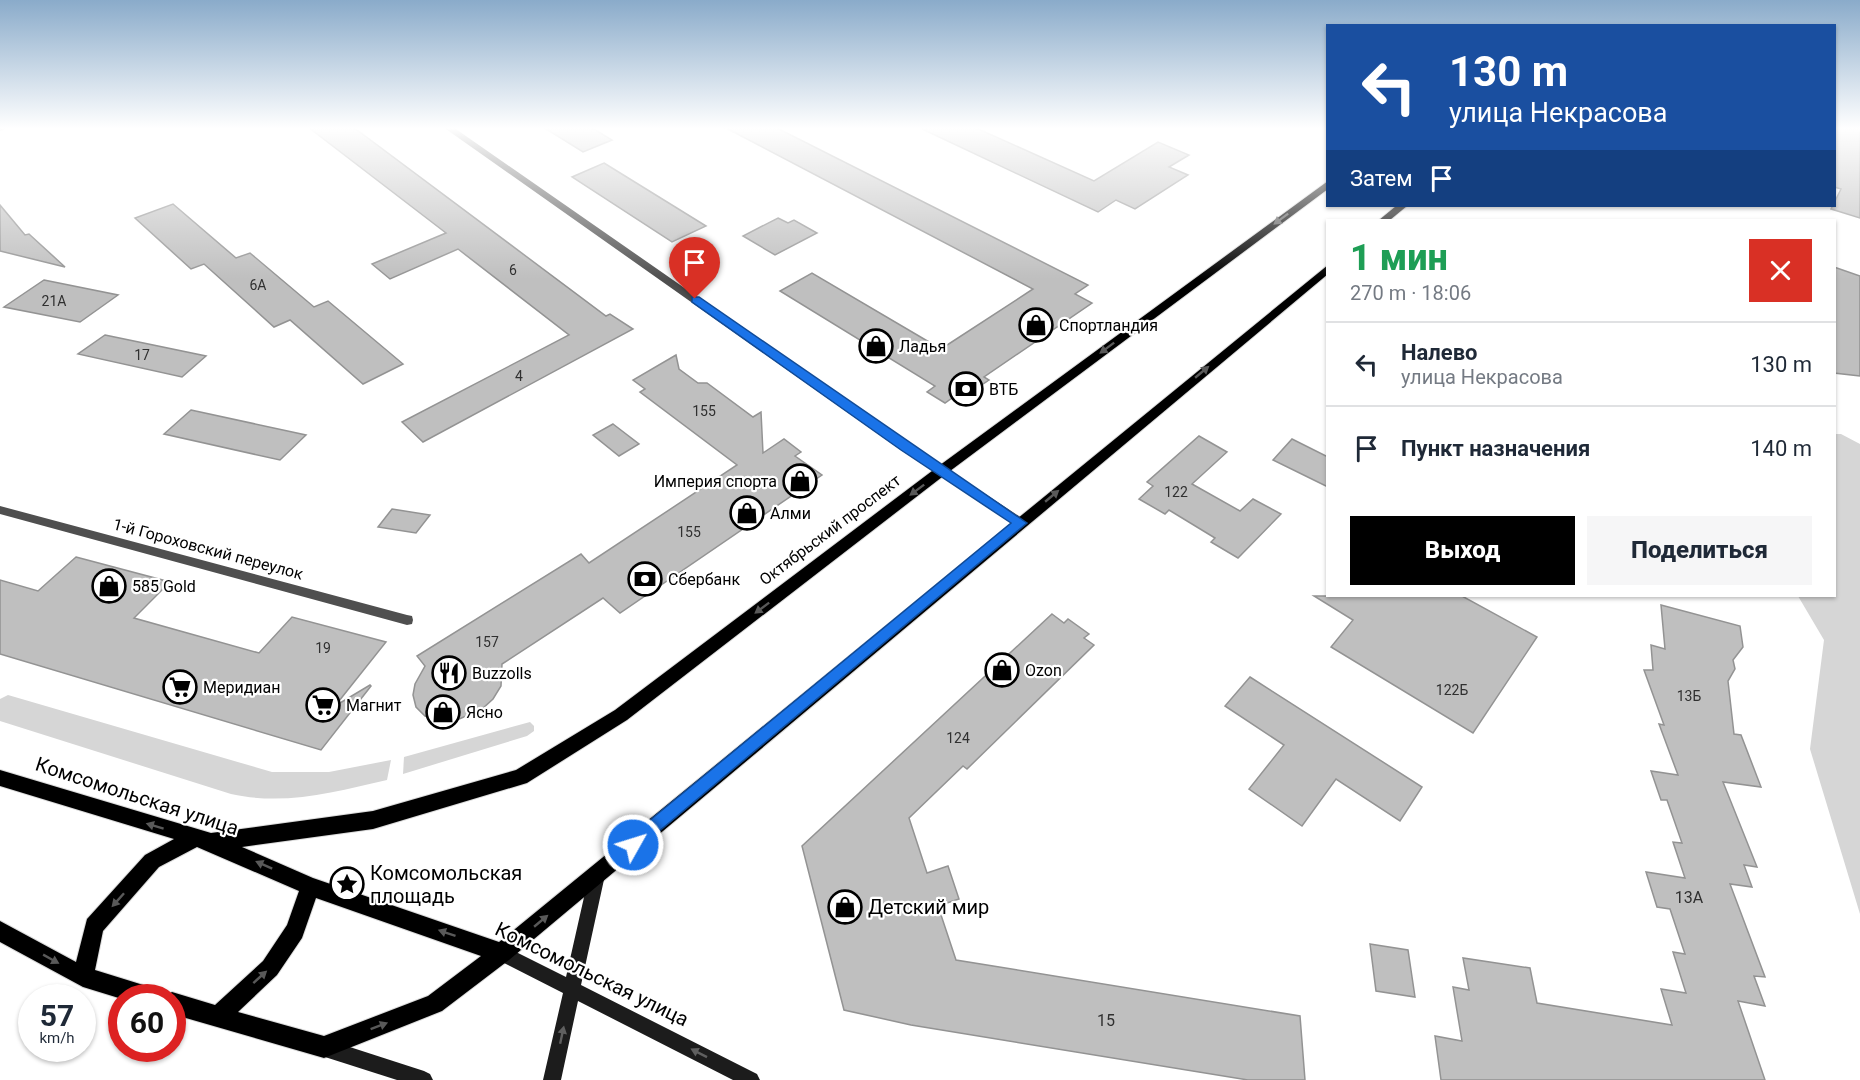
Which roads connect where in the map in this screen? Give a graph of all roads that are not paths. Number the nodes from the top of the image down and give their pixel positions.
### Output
1 (518, 177) edge
2 (1326, 185) edge
3 (1401, 207) edge
4 (1385, 219) edge
5 (1326, 270) edge
6 (941, 471) junction
7 (0, 510) edge
8 (1021, 523) junction
9 (407, 620) dead end
10 (0, 778) edge
11 (203, 840) junction
12 (597, 874) junction
13 (310, 886) junction
14 (0, 931) edge
15 (502, 953) junction
16 (83, 977) junction
17 (108, 984) edge
18 (572, 989) junction
19 (186, 1008) edge
20 (216, 1017) junction
21 (324, 1047) junction
22 (424, 1080) edge
23 (552, 1080) edge
24 (751, 1080) edge

1 - 6 street
2 -> 6 main road, Октябрьский проспект
3 - 4 main road
8 -> 5 main road
6 - 8 street
6 -> 11 main road, Октябрьский проспект
7 - 9 street, 1-й Гороховский переулок
8 - 12 main road
11 -> 10 main road, Комсомольская улица
13 -> 11 main road, Комсомольская улица
11 -> 16 main road
15 -> 12 main road
12 - 18 main road
15 -> 13 main road, Комсомольская улица
20 -> 13 main road
14 -> 16 main road
15 - 18 main road, Комсомольская улица
21 -> 15 main road
16 - 17 main road
23 -> 18 main road
24 -> 18 main road, Комсомольская улица
19 - 20 main road
20 - 21 main road
21 - 22 main road

